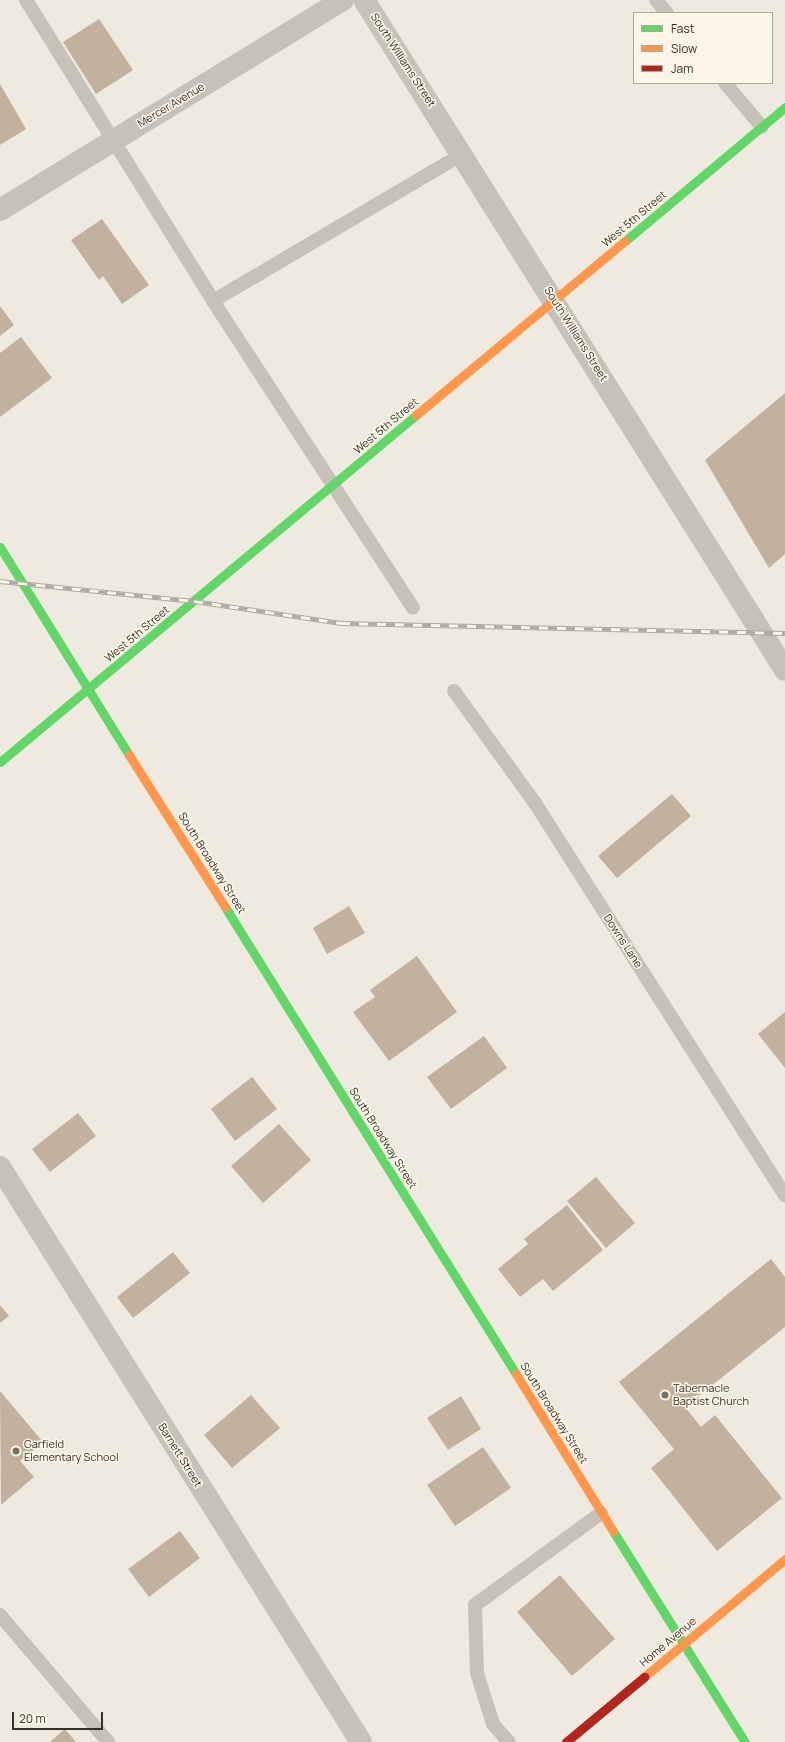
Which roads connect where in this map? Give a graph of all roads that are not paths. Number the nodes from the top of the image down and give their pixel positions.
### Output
1 (26, 0) edge
2 (343, 0) edge
3 (364, 0) edge
4 (656, 0) edge
5 (666, 12) edge
6 (726, 84) edge
7 (785, 107) edge
8 (762, 126) junction
9 (112, 141) junction
10 (463, 154) junction
11 (0, 210) edge
12 (213, 301) junction
13 (556, 301) junction
14 (332, 487) junction
15 (0, 547) edge
16 (412, 608) dead end
17 (785, 670) edge
18 (90, 688) junction
19 (454, 691) dead end
20 (0, 762) edge
21 (0, 1167) edge
22 (785, 1195) edge
23 (601, 1512) junction
24 (785, 1559) edge
25 (0, 1616) edge
26 (683, 1645) junction
27 (108, 1742) edge
28 (361, 1742) edge
29 (509, 1742) edge
30 (566, 1742) edge
31 (745, 1742) edge

1 - 9 lane
2 - 9 street, Mercer Avenue
3 - 10 street, South Williams Street
4 - 5 lane
6 - 8 lane
7 - 8 street, West 5th Street
8 - 13 street, West 5th Street
9 - 11 street, Mercer Avenue
9 - 12 lane
10 - 12 lane
10 - 13 street, South Williams Street
12 - 14 lane
13 - 14 street, West 5th Street
13 - 17 street, South Williams Street
14 - 16 lane
14 - 18 street, West 5th Street
15 - 18 street, South Broadway Street
18 - 20 street, West 5th Street
18 - 23 street, South Broadway Street
19 - 22 lane, Downs Lane
21 - 28 street, Barnett Street
23 - 26 street, South Broadway Street
23 - 29 lane
24 - 26 street, Home Avenue
25 - 27 lane
26 - 30 street, Home Avenue
26 - 31 street, South Broadway Street

